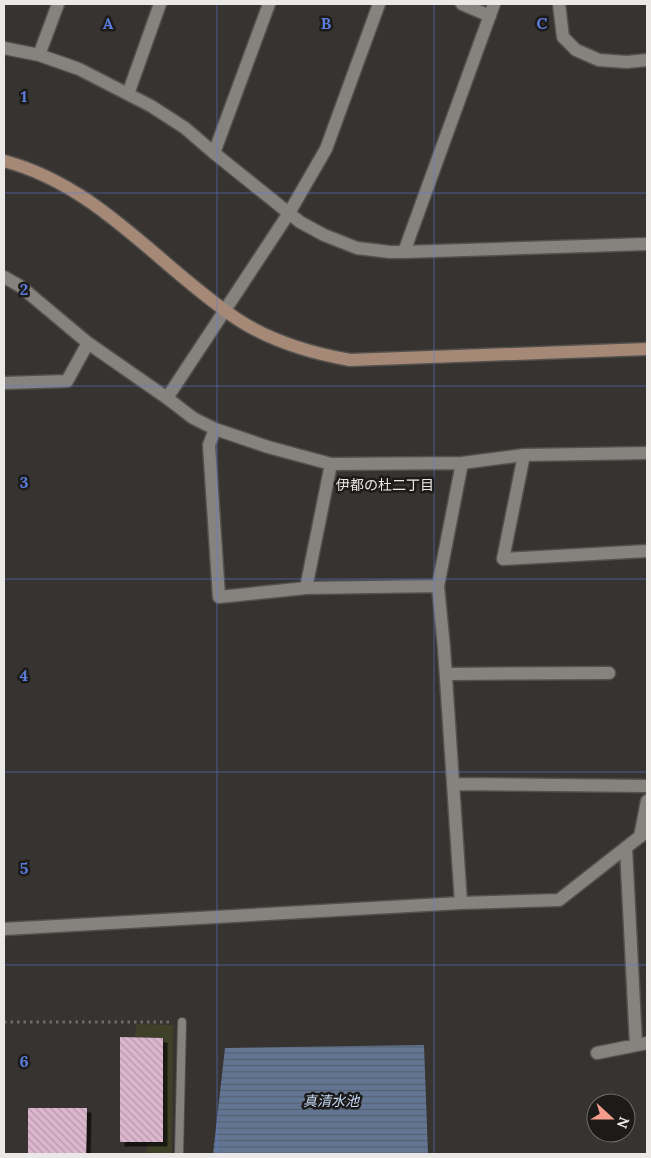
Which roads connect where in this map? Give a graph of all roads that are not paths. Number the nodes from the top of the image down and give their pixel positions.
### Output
1 (58, 4) edge
2 (160, 4) edge
3 (269, 4) edge
4 (379, 4) edge
5 (462, 4) edge
6 (559, 4) edge
7 (492, 10) edge
8 (4, 48) edge
9 (39, 55) junction
10 (647, 60) edge
11 (128, 94) junction
12 (214, 154) junction
13 (4, 161) edge
14 (289, 214) junction
15 (647, 244) edge
16 (404, 252) junction
17 (4, 277) edge
18 (226, 310) junction
19 (88, 343) junction
20 (647, 349) edge
21 (4, 383) edge
22 (168, 398) junction
23 (215, 428) junction
24 (647, 452) edge
25 (524, 455) junction
26 (462, 463) junction
27 (331, 464) junction
28 (647, 552) edge
29 (438, 586) junction
30 (306, 588) junction
31 (608, 673) dead end
32 (446, 674) junction
33 (453, 784) junction
34 (647, 786) edge
35 (647, 801) edge
36 (644, 834) edge
37 (626, 848) junction
38 (461, 903) junction
39 (4, 929) edge
40 (182, 1022) road end
41 (641, 1044) edge
42 (597, 1053) dead end
43 (179, 1154) edge

1 - 9 street
2 - 11 street
3 - 12 street
4 - 14 street
5 - 7 street
6 - 10 street
7 - 16 street
8 - 9 street
9 - 11 street
11 - 12 street
12 - 14 street
13 - 18 street
14 - 16 street
14 - 18 street
15 - 16 street
17 - 19 street
18 - 20 street
18 - 22 street
19 - 21 street
19 - 22 street
22 - 23 street
23 - 27 street
23 - 30 street
24 - 25 street
25 - 26 street
25 - 28 street
26 - 27 street
26 - 29 street
27 - 30 street
29 - 30 street
29 - 32 street
31 - 32 street
32 - 33 street
33 - 34 street
33 - 38 street
35 - 36 street
36 - 37 street
37 - 38 street
37 - 41 street
38 - 39 street
40 - 43 lane
41 - 42 street

